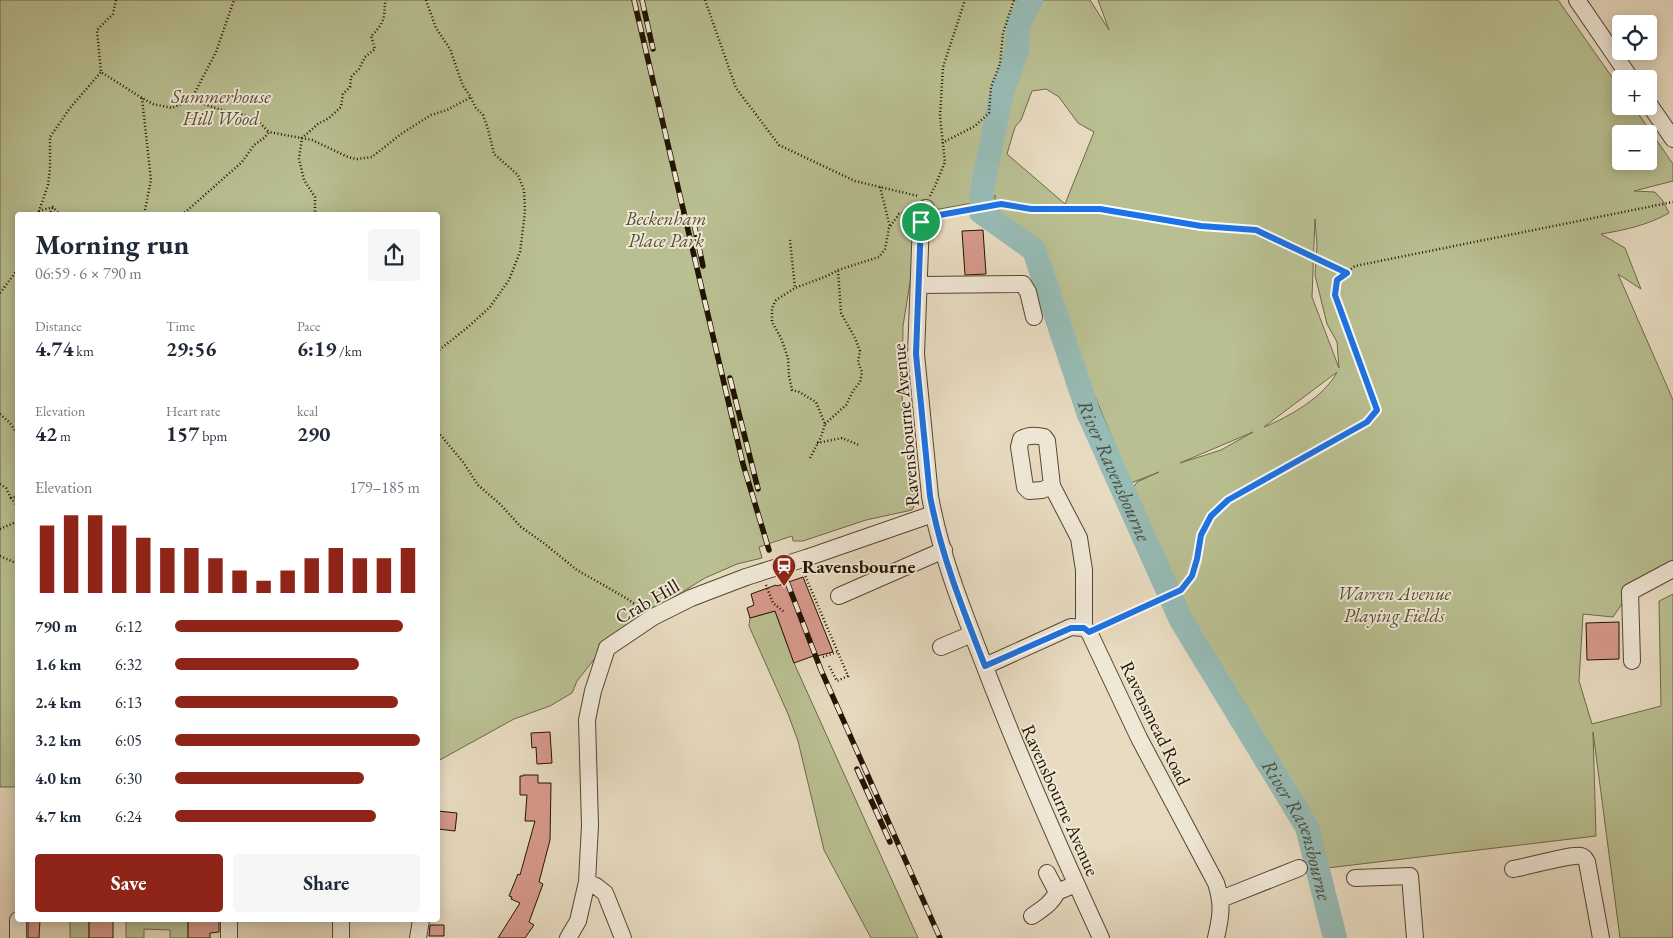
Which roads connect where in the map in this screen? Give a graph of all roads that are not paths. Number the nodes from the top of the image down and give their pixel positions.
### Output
1 (1577, 0) edge
2 (1626, 70) edge
3 (1657, 115) edge
4 (1673, 139) edge
5 (921, 210) road end
6 (919, 285) junction
7 (1034, 317) dead end
8 (1052, 486) dead end
9 (933, 514) junction
10 (944, 550) junction
11 (1673, 569) edge
12 (839, 596) dead end
13 (1087, 630) junction
14 (972, 634) junction
15 (941, 647) dead end
16 (1632, 661) dead end
17 (985, 666) junction
18 (1299, 868) dead end
19 (1512, 870) dead end
20 (1047, 873) dead end
21 (1355, 878) dead end
22 (587, 882) junction
23 (1076, 884) junction
24 (1057, 892) junction
25 (1221, 899) junction
26 (1032, 916) dead end
27 (18, 922) edge
28 (229, 922) edge
29 (341, 922) edge
30 (421, 922) edge
31 (18, 938) edge
32 (229, 938) edge
33 (341, 938) edge
34 (418, 938) edge
35 (568, 938) edge
36 (623, 938) edge
37 (1101, 938) edge
38 (1216, 938) edge
39 (1415, 938) edge
40 (1601, 938) edge

1 - 2 street
3 - 4 street
5 - 6 street, Ravensbourne Avenue
6 - 7 street
6 - 9 street, Ravensbourne Avenue
8 - 13 street
9 - 10 street, Ravensbourne Avenue
9 - 22 street, Crab Hill, bridge
10 - 12 street
10 - 14 street, Ravensbourne Avenue
11 - 16 street
13 - 17 street
13 - 25 street, Ravensmead Road
14 - 15 street
14 - 17 street, Ravensbourne Avenue
17 - 23 street, Ravensbourne Avenue
18 - 25 street
19 - 40 street
20 - 24 street
21 - 39 street
22 - 35 street, Crab Hill
22 - 36 street
23 - 24 street
23 - 37 street, Ravensbourne Avenue
24 - 26 street
25 - 38 street, Ravensmead Road
27 - 31 street
28 - 32 street
29 - 33 street
30 - 34 street

